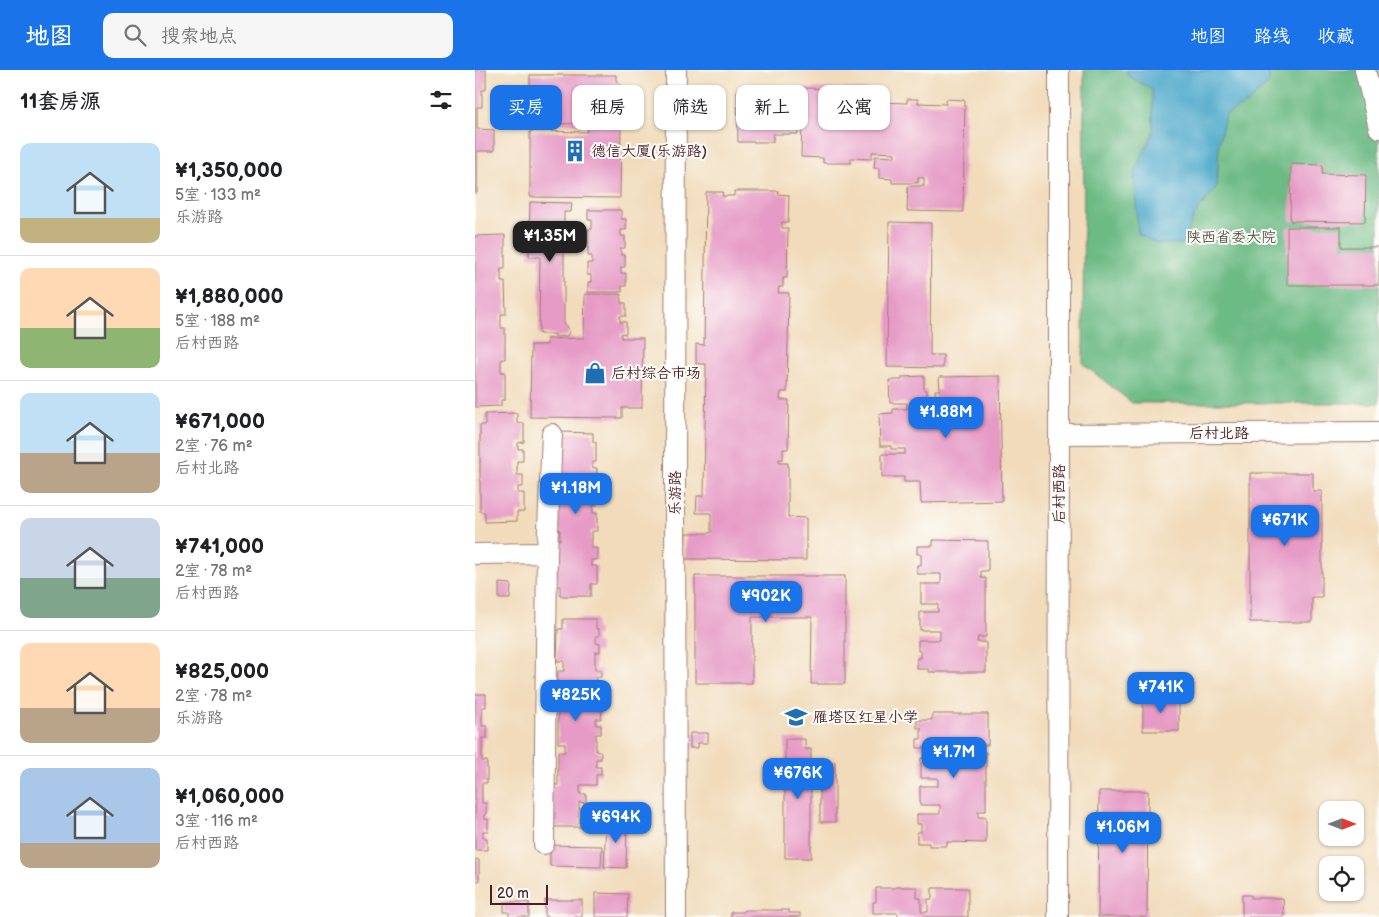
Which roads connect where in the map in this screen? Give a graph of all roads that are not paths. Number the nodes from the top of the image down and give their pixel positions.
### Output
1 (676, 70) edge
2 (1059, 70) edge
3 (1365, 70) edge
4 (1379, 128) edge
5 (1379, 432) edge
6 (552, 434) dead end
7 (1059, 434) junction
8 (547, 553) junction
9 (475, 554) edge
10 (543, 844) dead end
11 (676, 917) edge
12 (1058, 917) edge

1 - 11 street, 乐游路
2 - 7 street, 后村西路
3 - 4 street
5 - 7 street, 后村北路
6 - 8 street
7 - 12 street, 后村西路
8 - 9 street
8 - 10 street

